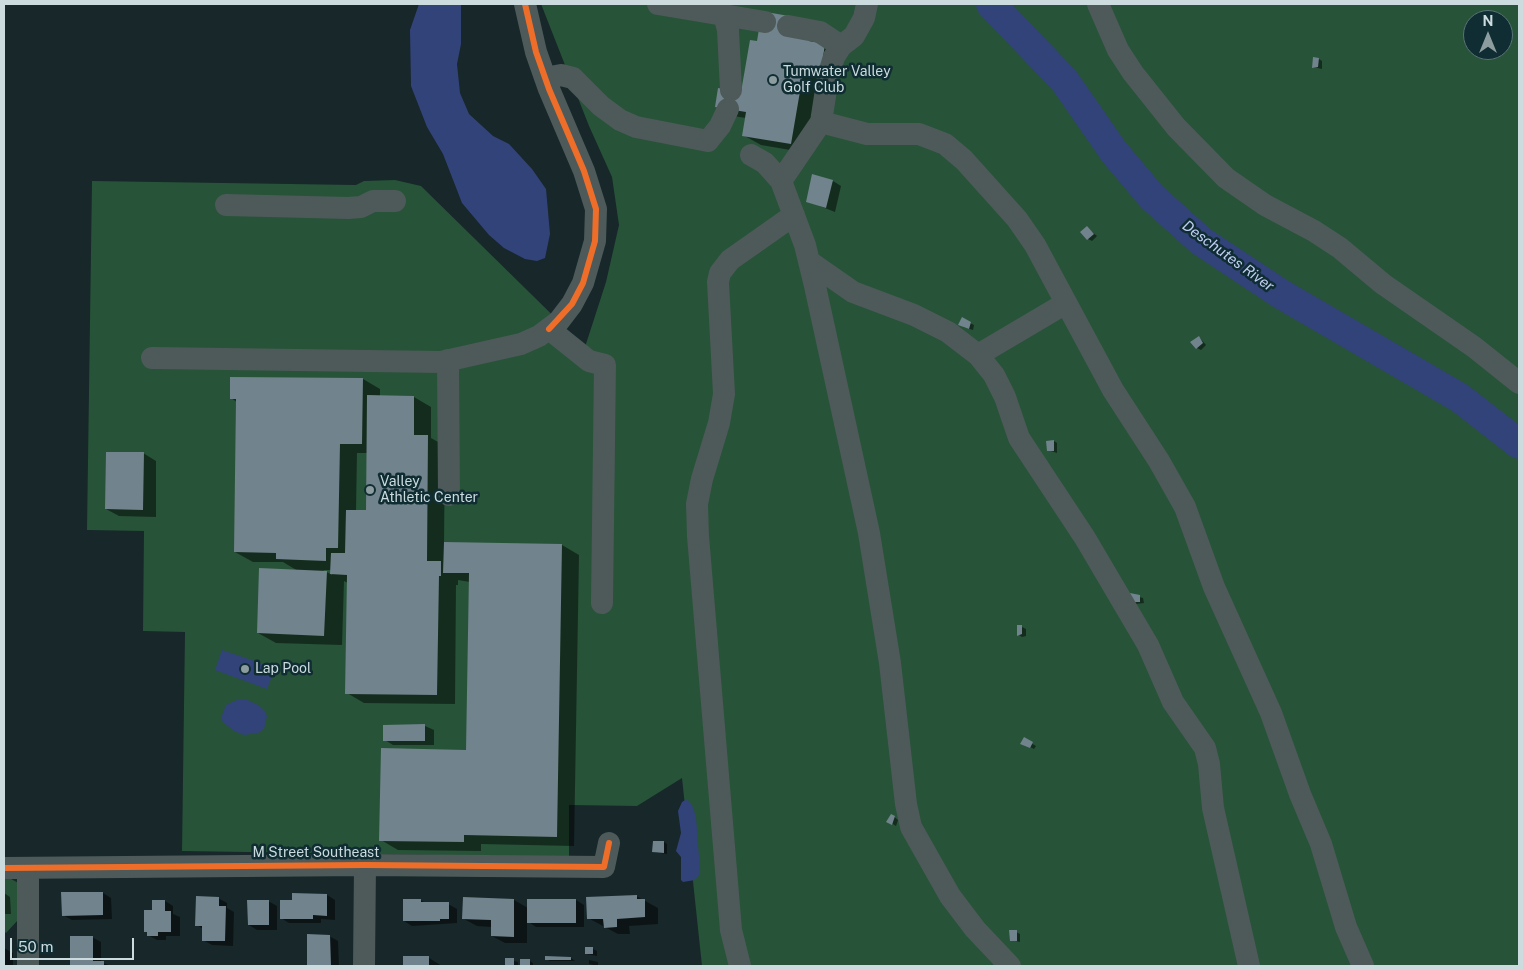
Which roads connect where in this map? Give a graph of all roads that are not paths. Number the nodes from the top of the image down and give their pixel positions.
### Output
1 (526, 4) edge
2 (658, 4) edge
3 (867, 4) edge
4 (1098, 4) edge
5 (724, 15) junction
6 (765, 22) dead end
7 (788, 26) dead end
8 (841, 46) junction
9 (545, 78) junction
10 (821, 122) junction
11 (751, 155) dead end
12 (781, 182) junction
13 (394, 202) dead end
14 (226, 204) dead end
15 (794, 215) junction
16 (810, 262) junction
17 (1066, 303) junction
18 (549, 329) junction
19 (978, 356) junction
20 (152, 358) dead end
21 (448, 360) junction
22 (1519, 383) edge
23 (449, 495) dead end
24 (602, 603) dead end
25 (609, 843) dead end
26 (365, 865) junction
27 (4, 868) edge
28 (28, 868) junction
29 (28, 966) edge
30 (364, 966) edge
31 (740, 966) edge
32 (1010, 966) edge
33 (1249, 966) edge
34 (1363, 966) edge

1 - 9 street
2 - 5 street
3 - 8 street
4 - 22 street
5 - 6 street
5 - 9 street
7 - 8 street
8 - 10 street
9 - 18 street
10 - 12 street
10 - 17 street
11 - 12 street
12 - 15 street
13 - 14 street
15 - 16 street
15 - 31 street
16 - 19 street
16 - 32 street
17 - 19 street
17 - 34 street
18 - 21 street
18 - 24 street
19 - 33 street
20 - 21 street
21 - 23 street
25 - 26 street, M Street Southeast
26 - 28 street, M Street Southeast
26 - 30 street
27 - 28 street, M Street Southeast
28 - 29 street

